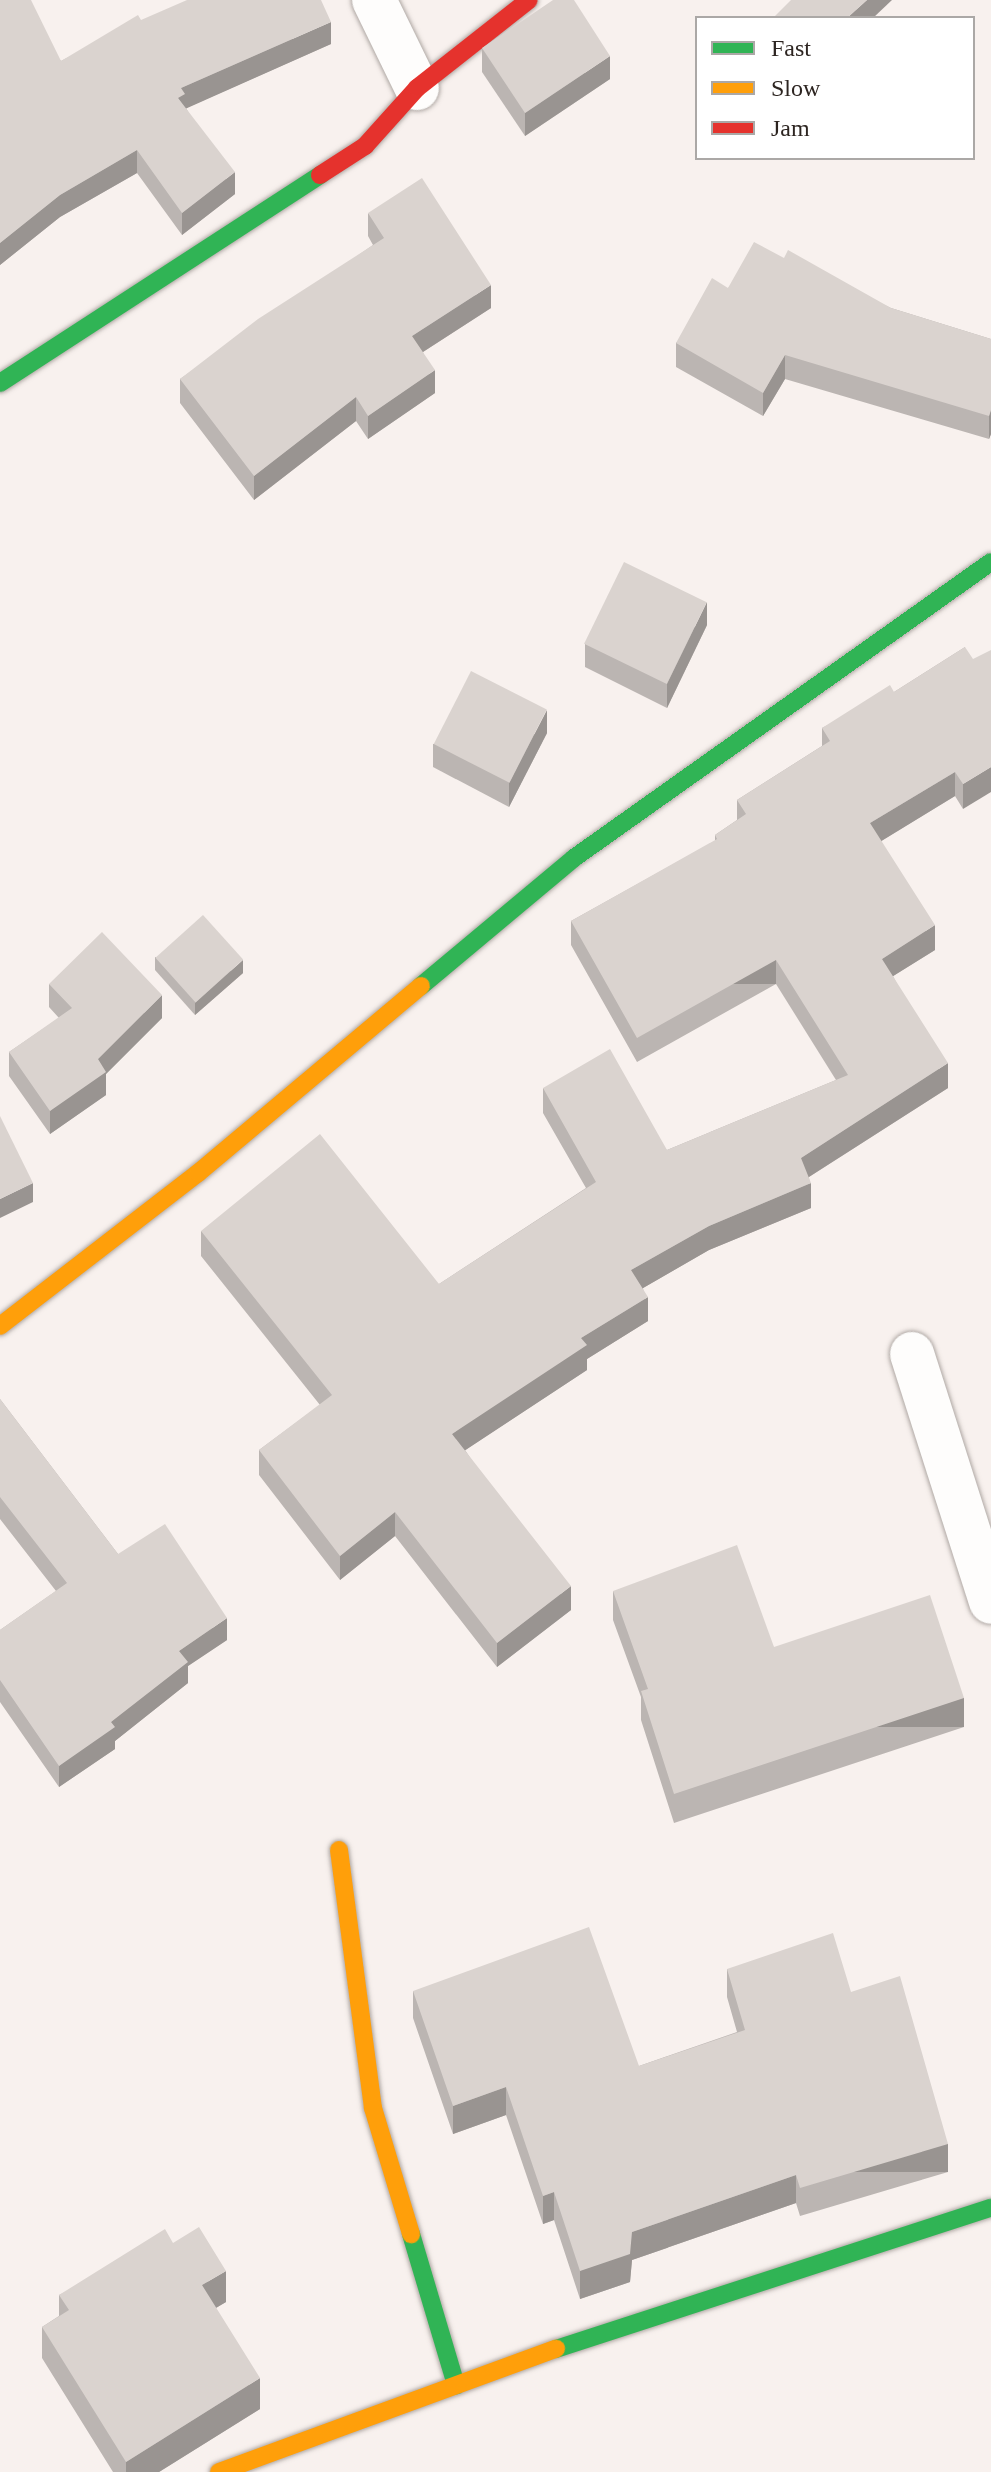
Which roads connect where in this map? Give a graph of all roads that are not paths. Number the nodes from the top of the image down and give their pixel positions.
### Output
1 (374, 0) edge
2 (529, 0) edge
3 (417, 88) junction
4 (0, 383) edge
5 (991, 562) edge
6 (0, 1326) edge
7 (912, 1354) dead end
8 (991, 1602) edge
9 (339, 1850) dead end
10 (991, 2208) edge
11 (456, 2385) junction
12 (219, 2472) edge

1 - 3 street
2 - 3 street
3 - 4 street
5 - 6 street
7 - 8 street
9 - 11 street
10 - 11 street
11 - 12 street

